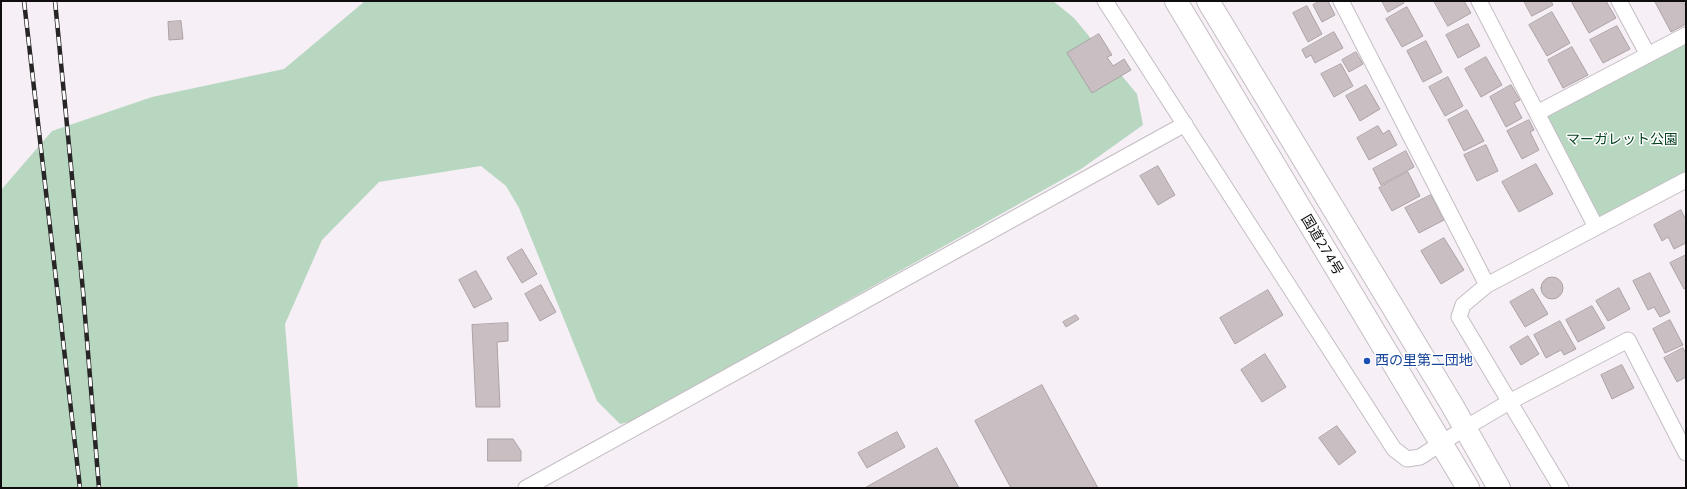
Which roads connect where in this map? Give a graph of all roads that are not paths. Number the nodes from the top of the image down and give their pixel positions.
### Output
1 (1105, 1) edge
2 (1176, 1) edge
3 (1208, 1) edge
4 (1341, 1) edge
5 (1479, 1) edge
6 (1619, 1) edge
7 (1686, 35) edge
8 (1648, 55) junction
9 (1537, 113) junction
10 (1185, 124) junction
11 (1684, 185) edge
12 (1596, 227) junction
13 (1487, 285) junction
14 (1511, 402) junction
15 (1465, 428) junction
16 (1441, 444) junction
17 (1686, 453) edge
18 (526, 488) edge
19 (1468, 488) edge
20 (1499, 488) edge
21 (1561, 488) edge

1 - 10 street
2 - 16 highway, 国道274号
3 - 15 highway, 国道274号
4 - 13 street
5 - 9 street
6 - 8 street
7 - 8 street
8 - 9 street
9 - 12 street
10 - 16 street
10 - 18 street
11 - 12 street
12 - 13 street
13 - 14 street
14 - 15 street
14 - 17 street
14 - 21 street
15 - 16 street
15 - 20 highway, 国道274号
16 - 19 highway, 国道274号

